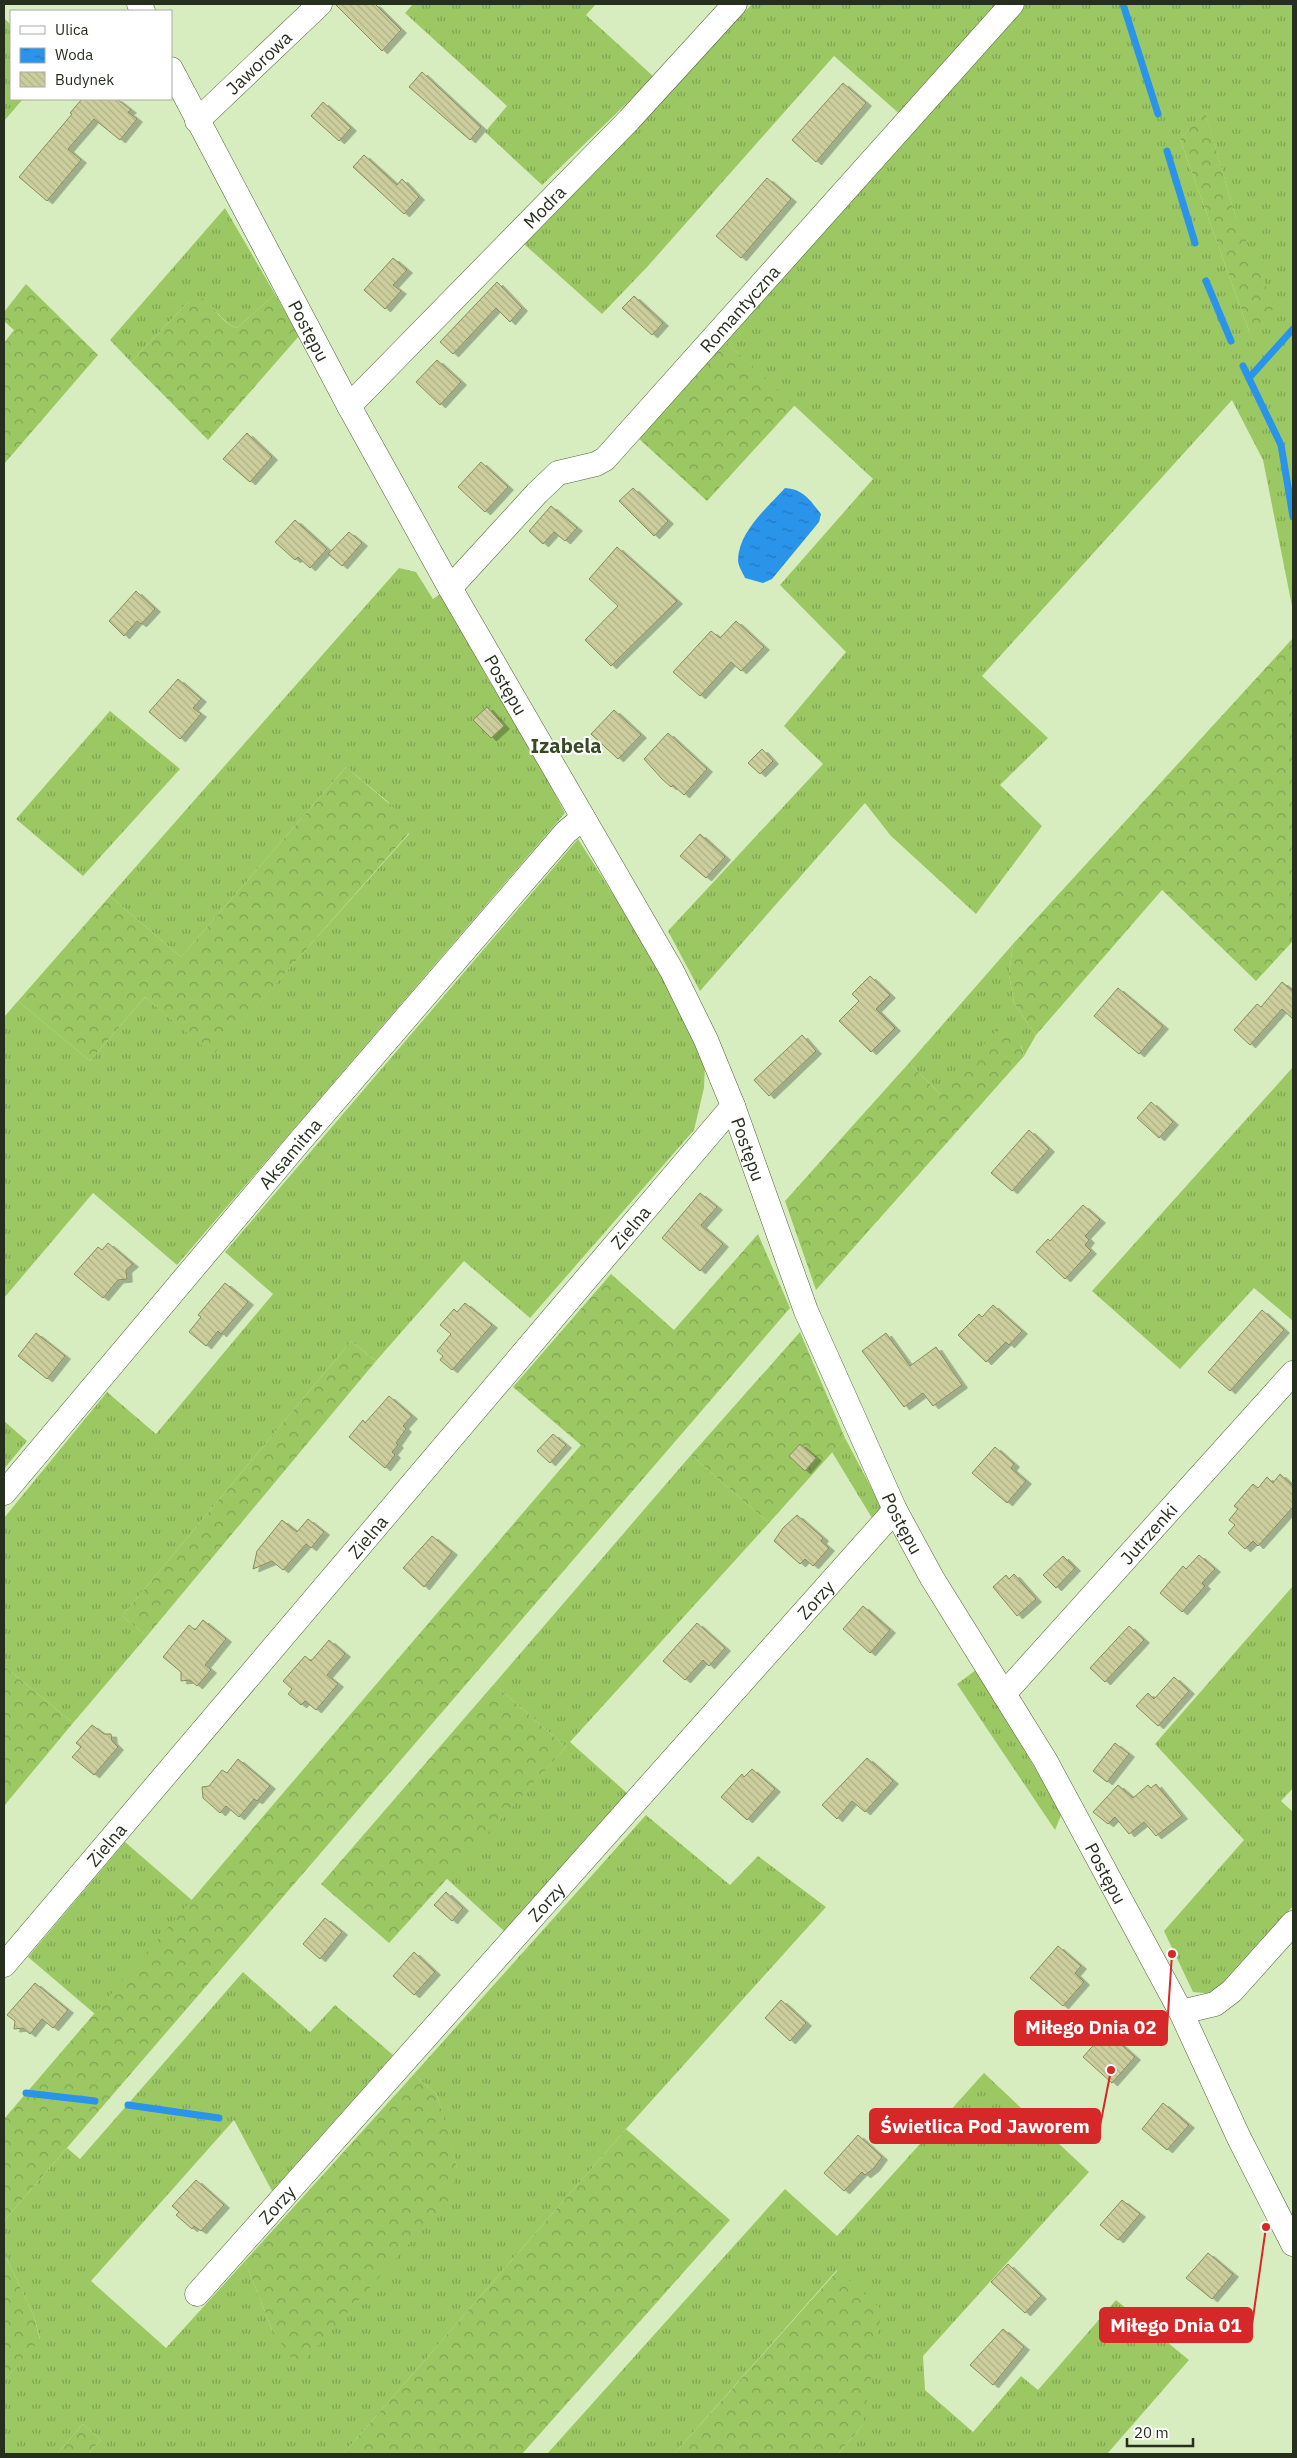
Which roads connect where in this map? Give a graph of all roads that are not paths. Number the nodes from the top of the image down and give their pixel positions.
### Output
1 (320, 4) edge
2 (735, 4) edge
3 (1012, 4) edge
4 (172, 71) edge
5 (197, 121) junction
6 (349, 406) junction
7 (450, 588) junction
8 (582, 818) junction
9 (733, 1106) junction
10 (1293, 1373) edge
11 (4, 1494) edge
12 (895, 1510) junction
13 (1004, 1694) junction
14 (1293, 1923) edge
15 (4, 1965) edge
16 (1181, 2012) junction
17 (1293, 2244) edge
18 (197, 2294) dead end

1 - 5 street, Jaworowa
2 - 6 street, Modra
3 - 7 street, Romantyczna
4 - 5 street, Postępu
5 - 6 street, Postępu
6 - 7 street, Postępu
7 - 8 street, Postępu
8 - 9 street, Postępu
8 - 11 street, Aksamitna
9 - 12 street, Postępu
9 - 15 street, Zielna
10 - 13 street, Jutrzenki
12 - 13 street, Postępu
12 - 18 street, Zorzy
13 - 16 street, Postępu
14 - 16 street
16 - 17 street, Postępu

